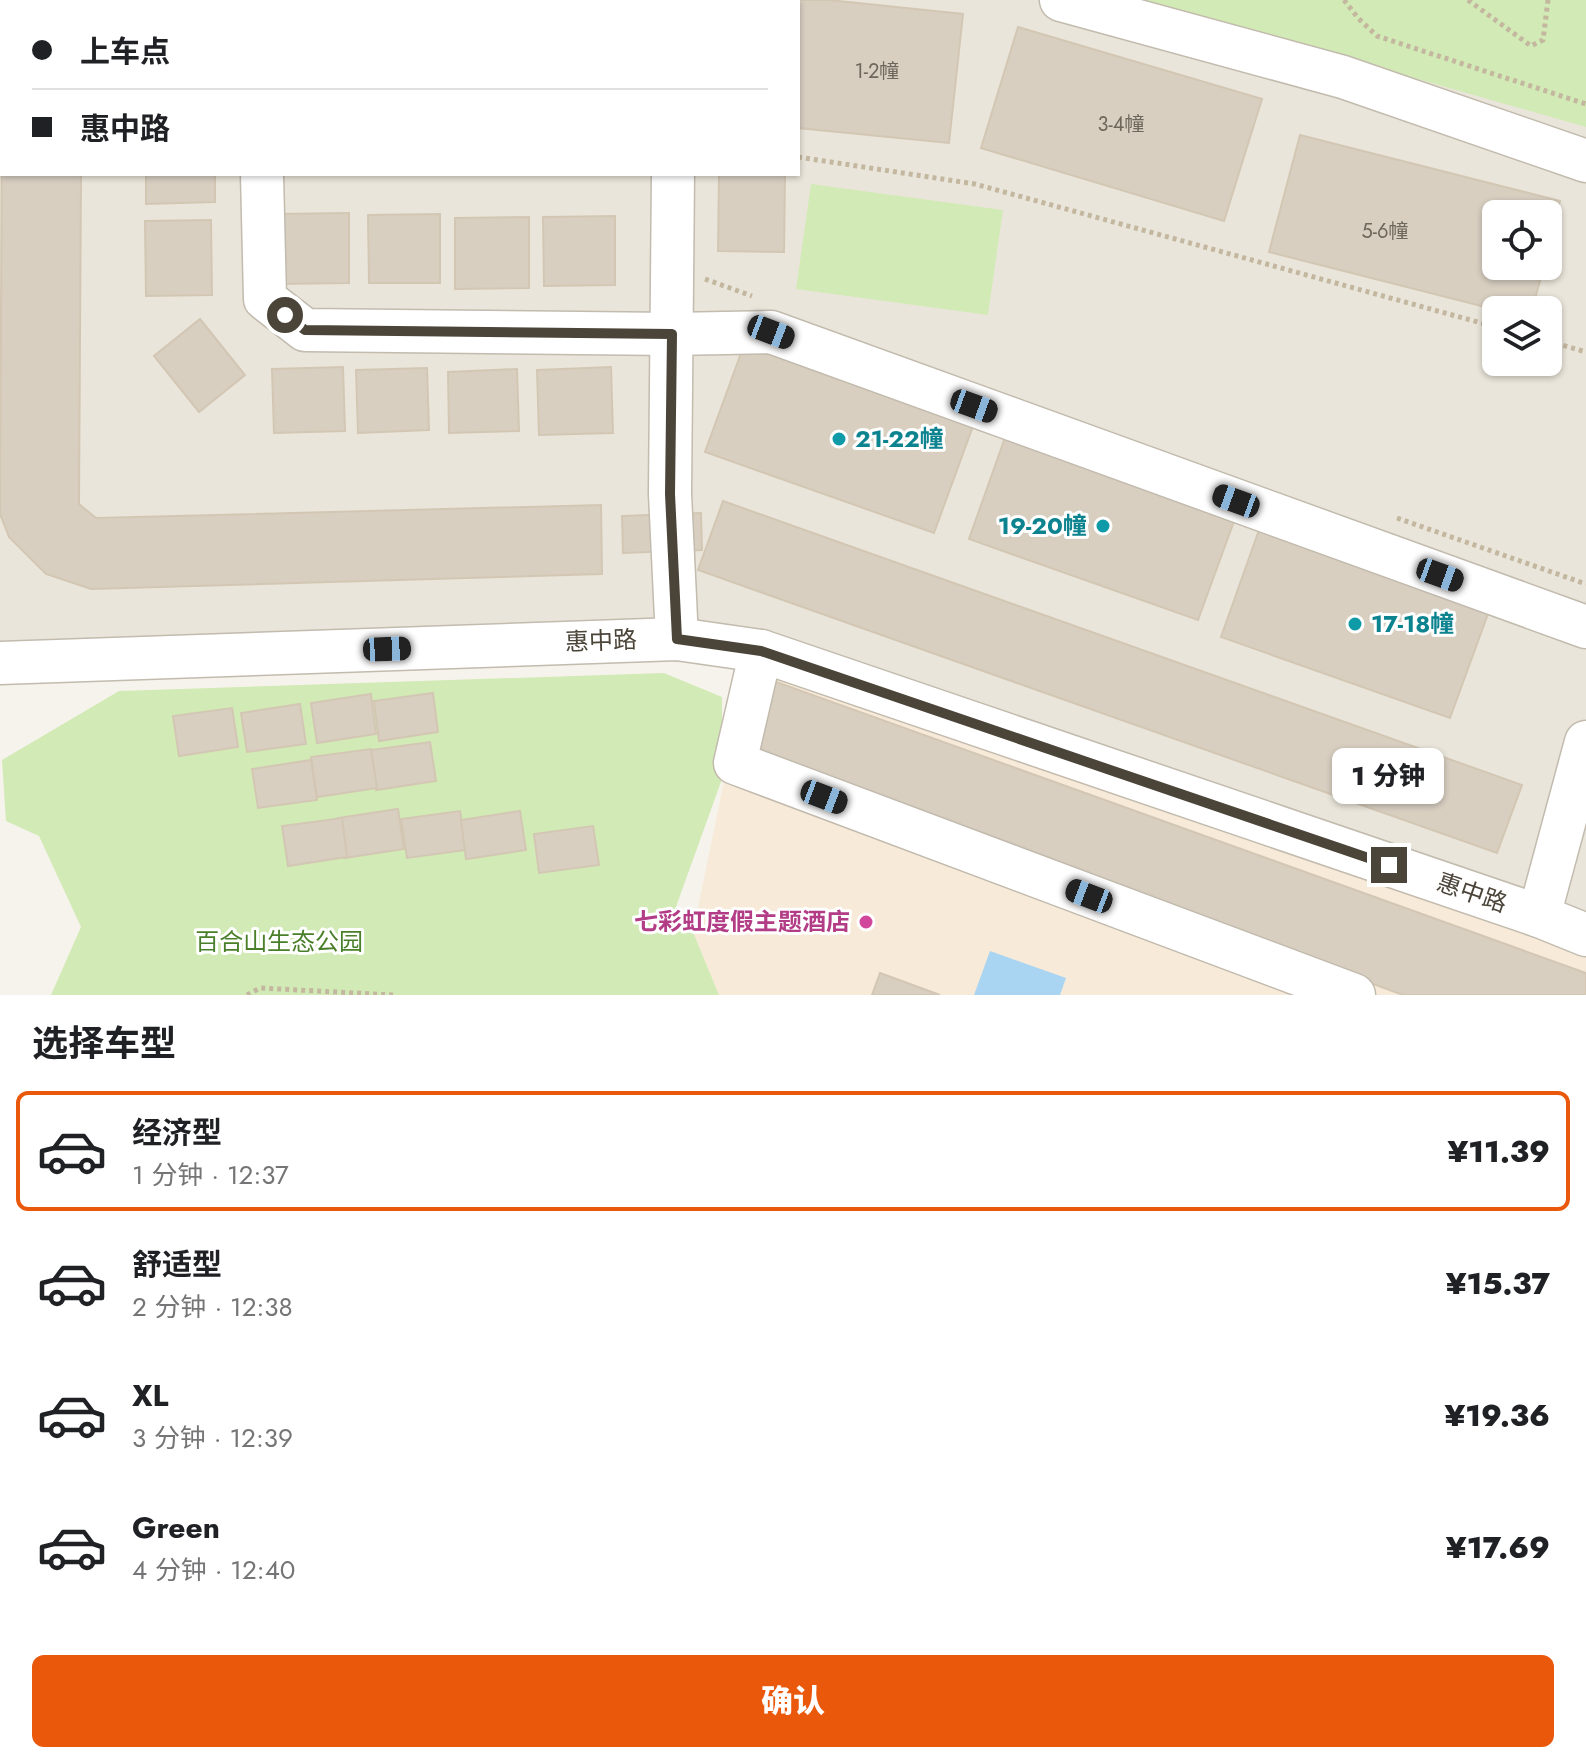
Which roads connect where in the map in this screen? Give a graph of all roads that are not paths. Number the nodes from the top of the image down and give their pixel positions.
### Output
1 (1061, 0) edge
2 (1586, 161) edge
3 (262, 176) edge
4 (673, 176) edge
5 (672, 334) junction
6 (677, 625) junction
7 (1586, 627) edge
8 (0, 638) edge
9 (761, 651) junction
10 (0, 663) edge
11 (1586, 742) edge
12 (1578, 807) edge
13 (1542, 902) junction
14 (1586, 905) edge
15 (1586, 935) edge
16 (1354, 995) edge

1 - 2 street
3 - 5 street
4 - 5 street
5 - 6 street
5 - 7 street
6 - 8 street, 惠中路
6 - 9 street, 惠中路
6 - 10 street, 惠中路
6 - 13 street, 惠中路
9 - 13 street, 惠中路
9 - 16 street
11 - 12 street
12 - 13 street
13 - 14 street, 惠中路
13 - 15 street, 惠中路

